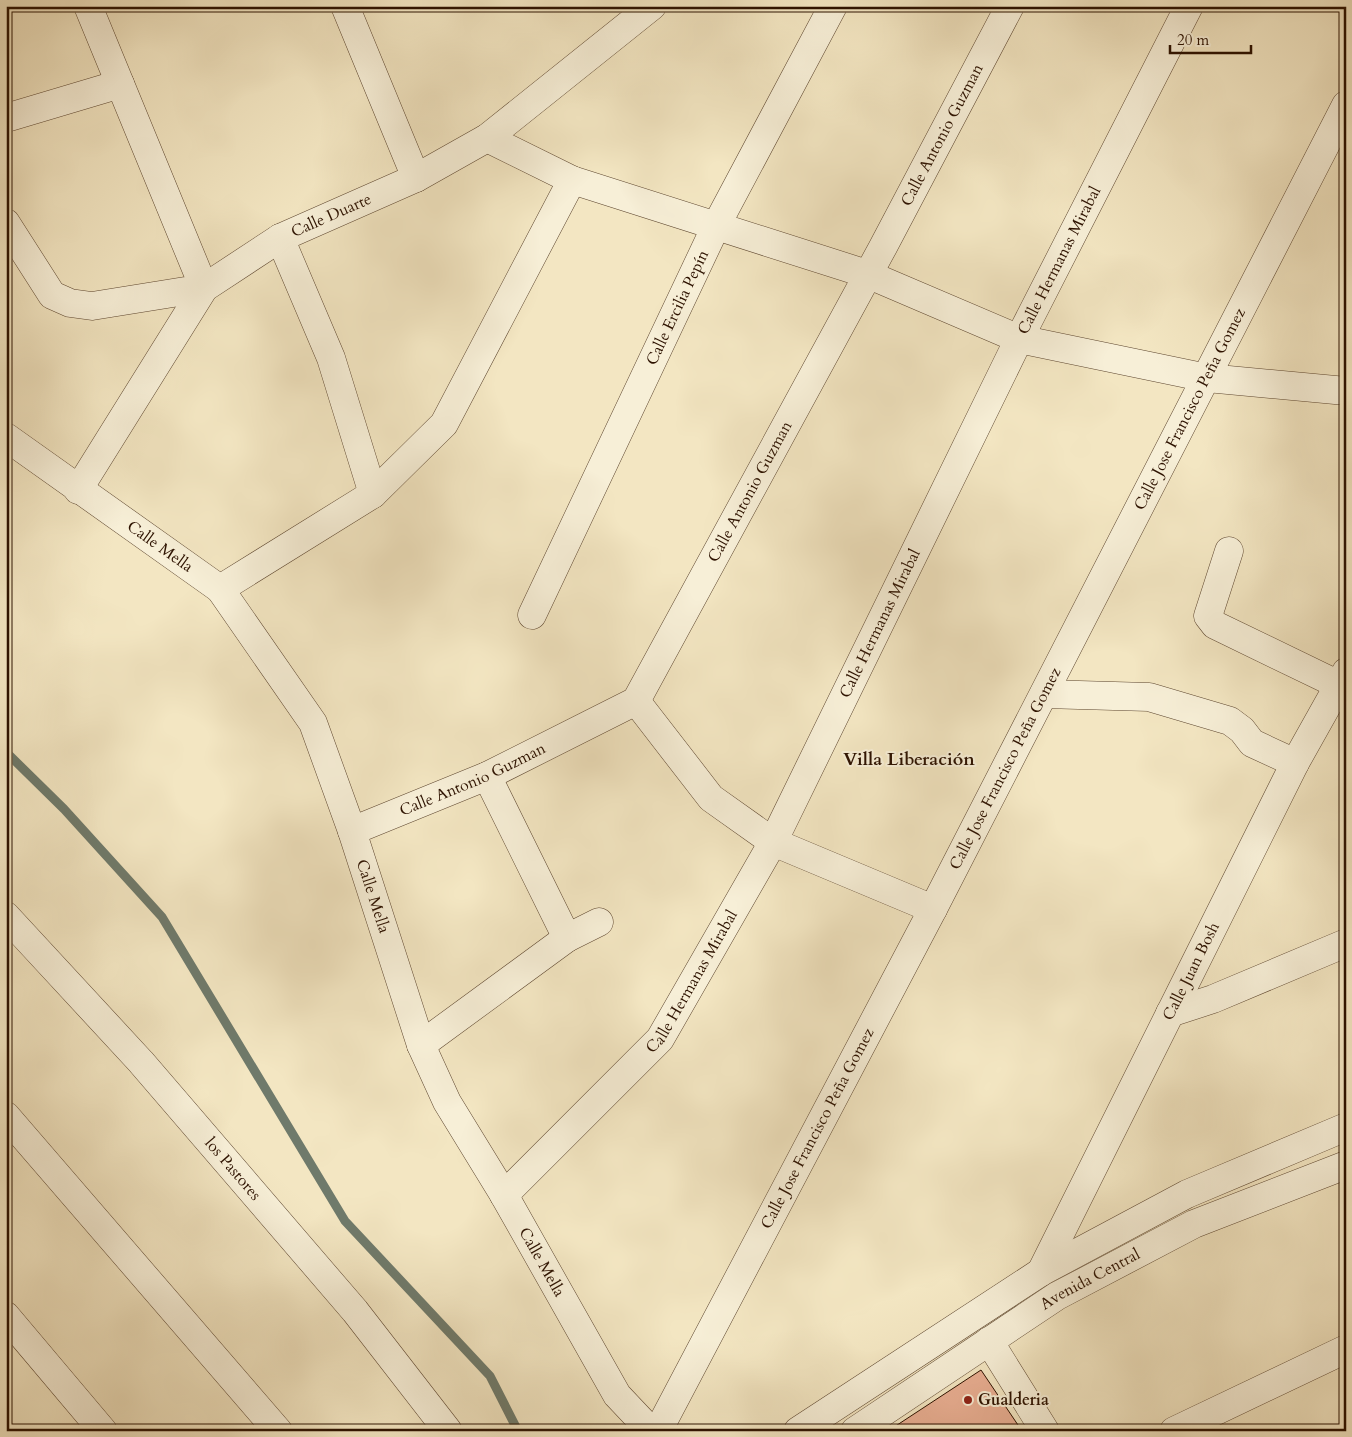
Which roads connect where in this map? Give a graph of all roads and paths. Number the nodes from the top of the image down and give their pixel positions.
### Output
1 (88, 6) edge
2 (345, 6) edge
3 (652, 6) edge
4 (833, 6) edge
5 (1010, 6) edge
6 (1190, 6) edge
7 (120, 84) junction
8 (1346, 105) edge
9 (6, 118) edge
10 (487, 138) junction
11 (416, 178) junction
12 (572, 180) junction
13 (6, 223) edge
14 (716, 226) junction
15 (280, 238) junction
16 (867, 274) junction
17 (204, 288) junction
18 (1019, 339) junction
19 (1207, 378) junction
20 (1346, 391) edge
21 (6, 437) edge
22 (78, 490) junction
23 (374, 494) junction
24 (1229, 551) dead end
25 (220, 588) junction
26 (532, 615) dead end
27 (1342, 679) edge
28 (1044, 694) junction
29 (636, 700) junction
30 (1295, 763) junction
31 (487, 776) junction
32 (352, 831) junction
33 (772, 842) junction
34 (933, 909) junction
35 (6, 916) edge
36 (599, 922) dead end
37 (567, 938) junction
38 (1346, 943) edge
39 (1170, 1013) junction
40 (421, 1045) junction
41 (6, 1116) edge
42 (1346, 1128) edge
43 (1346, 1165) edge
44 (504, 1195) junction
45 (1042, 1272) junction
46 (6, 1316) edge
47 (989, 1341) junction
48 (1346, 1349) edge
49 (103, 1431) edge
50 (278, 1431) edge
51 (448, 1431) edge
52 (651, 1431) edge
53 (658, 1431) edge
54 (798, 1431) edge
55 (856, 1431) edge
56 (1045, 1431) edge
57 (1174, 1431) edge

1 - 7 street
2 - 11 street
3 - 10 street, Calle Duarte
4 - 14 street, Calle Ercilia Pepín
5 - 16 street, Calle Antonio Guzman
6 - 18 street, Calle Hermanas Mirabal
7 - 9 street
7 - 17 street
8 - 19 street, Calle Jose Francisco Peña Gomez
10 - 11 street, Calle Duarte
10 - 12 street
11 - 15 street, Calle Duarte
12 - 14 street
12 - 23 street
13 - 17 street
14 - 16 street
14 - 26 street, Calle Ercilia Pepín
15 - 17 street, Calle Duarte
15 - 23 street
16 - 18 street
16 - 29 street, Calle Antonio Guzman
17 - 22 street, Calle Duarte
18 - 19 street
18 - 33 street, Calle Hermanas Mirabal
19 - 20 street
19 - 28 street, Calle Jose Francisco Peña Gomez
21 - 22 street, Calle Mella
22 - 25 street, Calle Mella
23 - 25 street
24 - 27 street
25 - 32 street, Calle Mella
27 - 30 street, Calle Juan Bosh
28 - 30 street
28 - 34 street, Calle Jose Francisco Peña Gomez
29 - 31 street, Calle Antonio Guzman
29 - 33 street
30 - 39 street, Calle Juan Bosh
31 - 32 street, Calle Antonio Guzman
31 - 37 street
32 - 40 street, Calle Mella
33 - 34 street
33 - 44 street, Calle Hermanas Mirabal
34 - 53 street, Calle Jose Francisco Peña Gomez
35 - 51 street, los Pastores
36 - 37 street
37 - 40 street
38 - 39 street
39 - 45 street, Calle Juan Bosh
40 - 44 street, Calle Mella
41 - 50 street
42 - 45 street, Avenida Central
43 - 47 street, Avenida Central
44 - 52 street, Calle Mella
45 - 54 street, Avenida Central
46 - 49 street
47 - 55 street, Avenida Central
47 - 56 street
48 - 57 street

